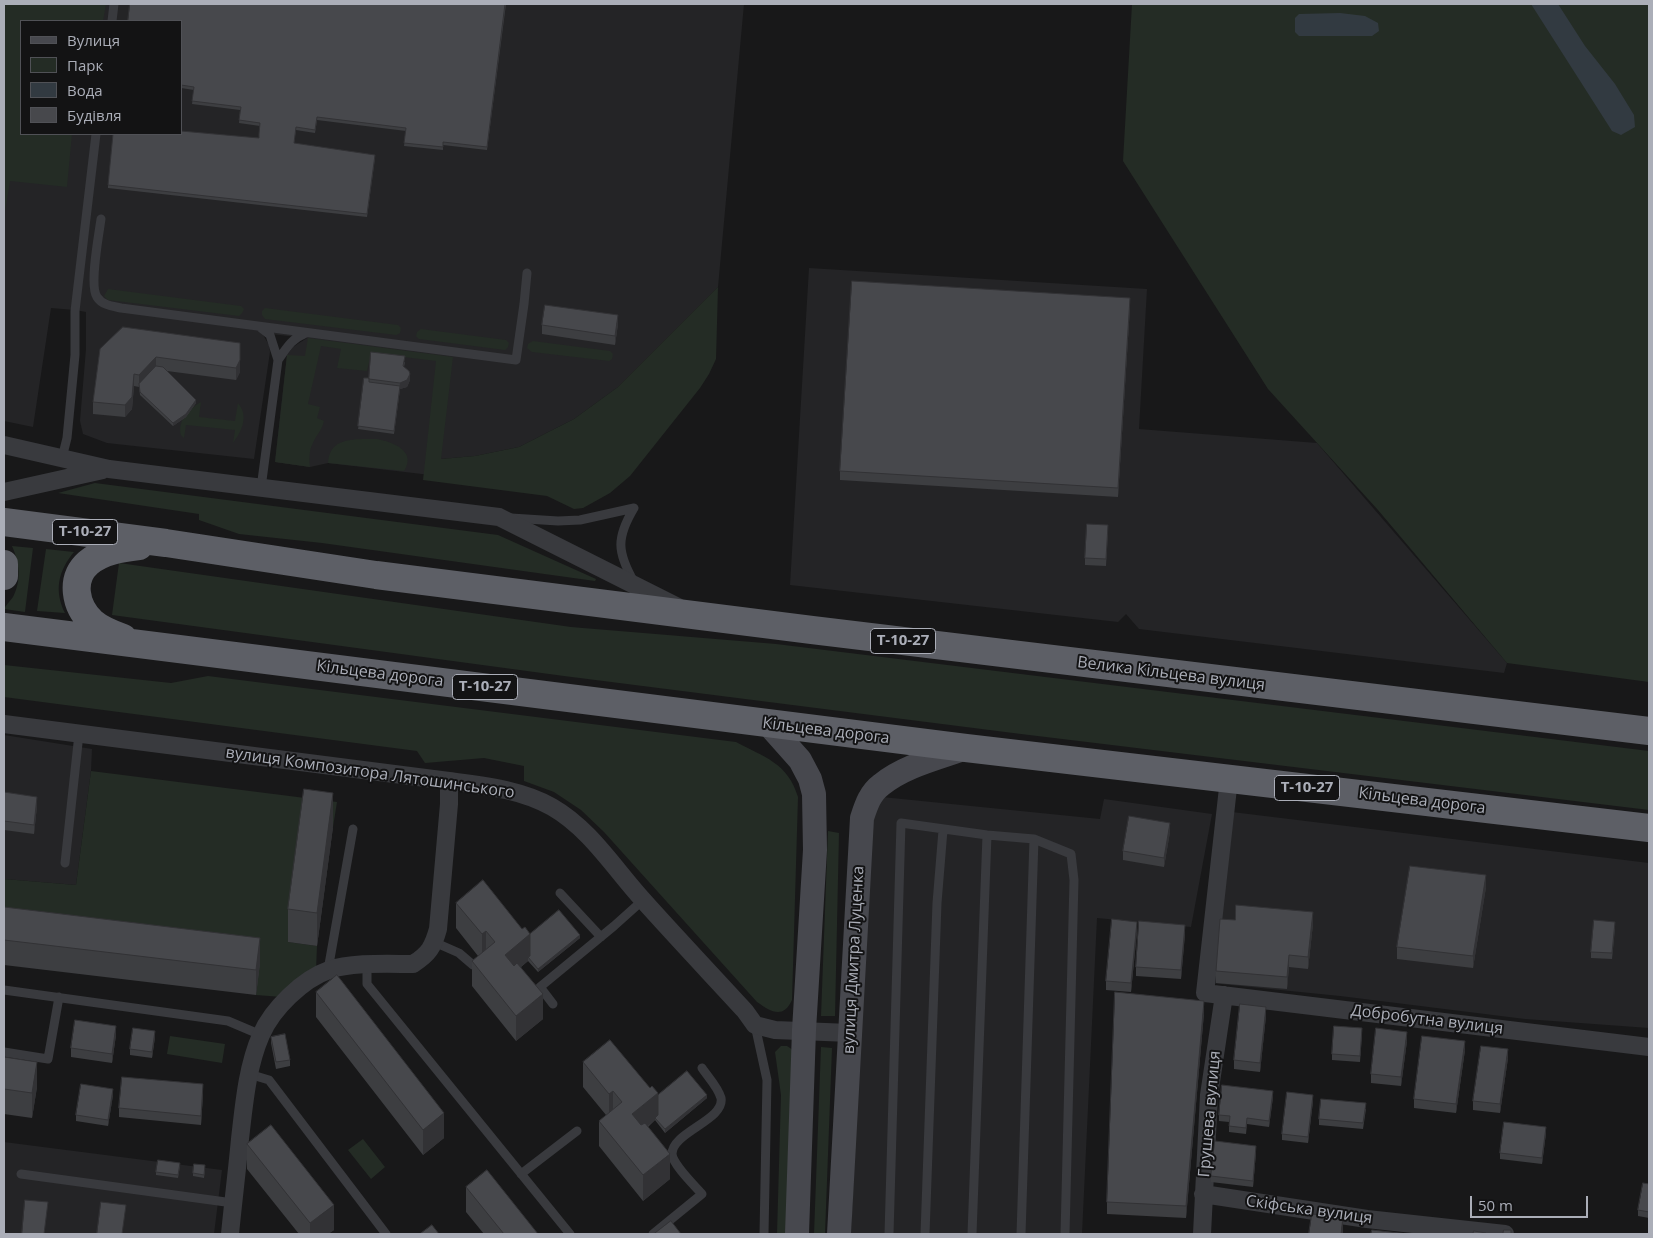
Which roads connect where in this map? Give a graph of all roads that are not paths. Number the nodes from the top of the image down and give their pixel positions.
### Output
1 (114, 4) edge
2 (112, 20) edge
3 (96, 135) edge
4 (101, 219) dead end
5 (527, 273) dead end
6 (261, 328) junction
7 (306, 333) junction
8 (278, 360) junction
9 (4, 445) edge
10 (62, 458) junction
11 (109, 469) junction
12 (261, 488) junction
13 (4, 492) edge
14 (499, 517) junction
15 (4, 522) edge
16 (166, 543) junction
17 (4, 564) edge
18 (4, 576) edge
19 (636, 587) junction
20 (694, 614) junction
21 (4, 627) edge
22 (142, 646) junction
23 (4, 724) edge
24 (768, 724) junction
25 (1649, 731) edge
26 (79, 734) junction
27 (966, 748) junction
28 (1229, 779) junction
29 (449, 781) junction
30 (1649, 828) edge
31 (353, 829) dead end
32 (943, 830) junction
33 (987, 835) junction
34 (1034, 839) junction
35 (65, 863) dead end
36 (560, 893) dead end
37 (643, 900) junction
38 (601, 937) junction
39 (434, 942) junction
40 (367, 965) junction
41 (473, 965) edge
42 (328, 970) junction
43 (4, 990) edge
44 (1224, 995) junction
45 (60, 997) junction
46 (553, 1004) dead end
47 (755, 1025) junction
48 (804, 1030) junction
49 (850, 1033) junction
50 (261, 1035) junction
51 (1649, 1047) edge
52 (4, 1052) edge
53 (702, 1068) dead end
54 (250, 1074) junction
55 (577, 1130) dead end
56 (21, 1174) dead end
57 (521, 1174) junction
58 (1203, 1194) junction
59 (234, 1203) junction
60 (1365, 1227) edge
61 (230, 1234) edge
62 (386, 1234) edge
63 (570, 1234) edge
64 (653, 1234) edge
65 (764, 1234) edge
66 (797, 1234) edge
67 (839, 1234) edge
68 (889, 1234) edge
69 (925, 1234) edge
70 (972, 1234) edge
71 (1021, 1234) edge
72 (1064, 1234) edge
73 (1202, 1234) edge
74 (1505, 1234) edge

1 - 2 lane
3 - 10 lane
4 - 6 lane
5 - 7 lane
6 - 7 lane
6 - 8 lane
7 - 8 lane
8 - 12 lane
9 - 10 street
10 - 11 street
11 - 12 street
11 - 13 street
12 - 14 street
14 - 19 street
14 - 19 lane
15 - 16 highway, Т-10-27
16 - 20 highway, Т-10-27
16 - 22 highway
17 - 18 highway
19 - 20 street
20 - 25 highway, Велика Кільцева вулиця / Т-10-27
21 - 22 highway, Кільцева дорога / Т-10-27
22 - 24 highway, Кільцева дорога / Т-10-27
23 - 26 street, вулиця Композитора Лятошинського
24 - 27 highway, Кільцева дорога / Т-10-27
24 - 48 main road
26 - 29 street, вулиця Композитора Лятошинського
26 - 35 lane
27 - 28 highway, Кільцева дорога / Т-10-27
27 - 49 main road, вулиця Дмитра Луценка
28 - 30 highway, Кільцева дорога / Т-10-27
28 - 44 street, Добробутна вулиця
29 - 37 street, вулиця Композитора Лятошинського
29 - 39 street
31 - 42 lane
32 - 33 lane
32 - 68 lane
32 - 69 lane
33 - 34 lane
33 - 70 lane
34 - 71 lane
34 - 72 lane
36 - 38 lane
37 - 38 lane
37 - 47 street, вулиця Композитора Лятошинського
38 - 46 lane
39 - 40 street
39 - 41 lane
40 - 42 street
40 - 57 lane
42 - 50 street
43 - 45 lane
44 - 51 street, Добробутна вулиця
44 - 58 street, Грушева вулиця
45 - 50 lane
45 - 52 lane
47 - 48 street
47 - 65 lane
48 - 49 street
48 - 66 main road
49 - 67 main road, вулиця Дмитра Луценка
50 - 54 street
53 - 64 lane
54 - 59 street
54 - 62 lane
55 - 57 lane
56 - 59 lane
57 - 63 lane
58 - 60 street, Скіфська вулиця
58 - 73 street, Грушева вулиця
59 - 61 street
60 - 74 street, Скіфська вулиця

